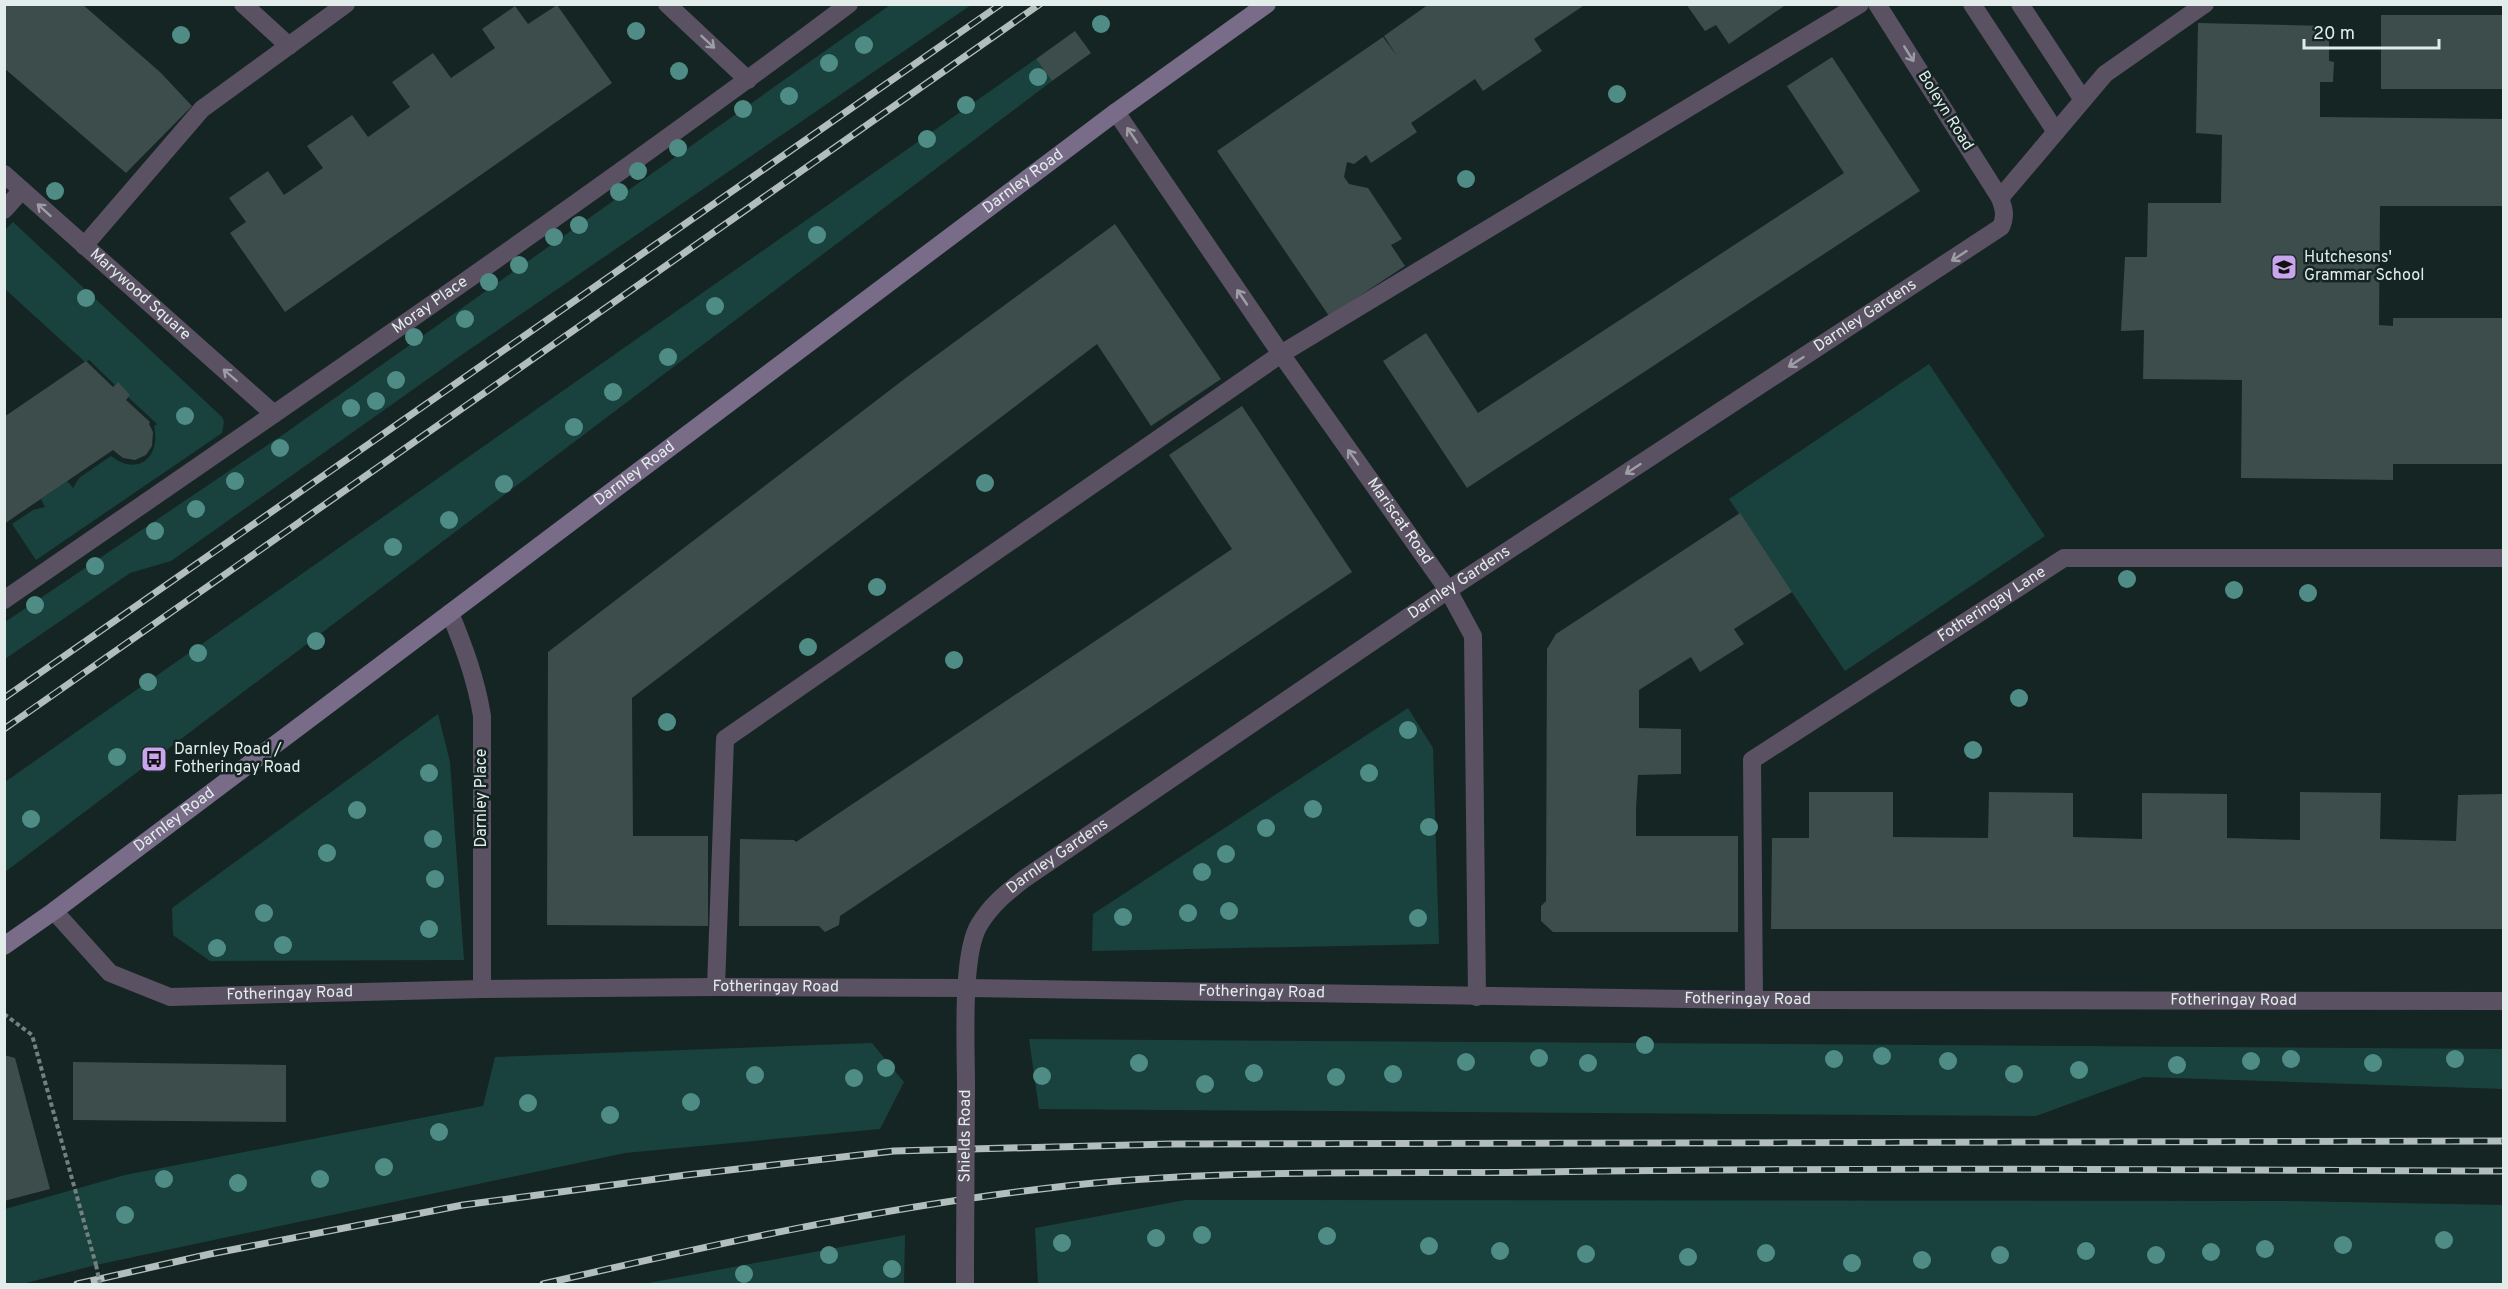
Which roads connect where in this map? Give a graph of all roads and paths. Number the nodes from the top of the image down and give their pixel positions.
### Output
1 (243, 4) edge
2 (346, 4) edge
3 (667, 4) edge
4 (849, 4) edge
5 (1267, 4) edge
6 (1860, 4) edge
7 (1878, 4) edge
8 (1972, 4) edge
9 (2020, 4) edge
10 (2205, 4) edge
11 (289, 46) junction
12 (748, 80) junction
13 (2083, 100) junction
14 (1116, 112) junction
15 (2056, 132) junction
16 (4, 174) edge
17 (22, 190) junction
18 (2000, 198) junction
19 (4, 210) edge
20 (2004, 220) joint
21 (84, 246) junction
22 (1281, 354) junction
23 (274, 414) junction
24 (2504, 558) edge
25 (1448, 590) junction
26 (4, 600) edge
27 (450, 613) junction
28 (54, 912) junction
29 (4, 946) edge
30 (716, 987) junction
31 (967, 988) junction
32 (482, 989) junction
33 (1477, 997) junction
34 (1754, 1000) junction
35 (2504, 1001) edge
36 (4, 1014) edge
37 (100, 1284) edge
38 (965, 1284) edge

1 - 11 street
2 - 11 street
3 -> 12 street
4 - 12 street, Moray Place
5 - 14 main road, Darnley Road
6 - 22 street
7 -> 18 street, Boleyn Road
8 - 15 street
9 - 13 street
10 - 13 street
11 - 21 street
12 - 23 street, Moray Place
13 - 15 street
22 -> 14 street, Mariscat Road
14 - 27 main road, Darnley Road
15 - 18 street
16 - 17 street, Marywood Square
17 - 19 street
21 -> 17 street, Marywood Square
18 - 20 street, Boleyn Road
20 -> 25 street, Darnley Gardens
23 -> 21 street, Marywood Square
25 -> 22 street, Mariscat Road
22 - 30 street
23 - 26 street, Moray Place
24 - 34 street, Fotheringay Lane
25 - 31 street, Darnley Gardens
25 - 33 street, Mariscat Road
27 - 28 main road, Darnley Road
27 - 32 street, Darnley Place
28 - 29 main road, Darnley Road
28 - 32 street, Fotheringay Road
30 - 31 street, Fotheringay Road
30 - 32 street, Fotheringay Road
31 - 33 street, Fotheringay Road
31 - 38 street, Shields Road, bridge
33 - 34 street, Fotheringay Road
34 - 35 street, Fotheringay Road
36 - 37 path, bridge

